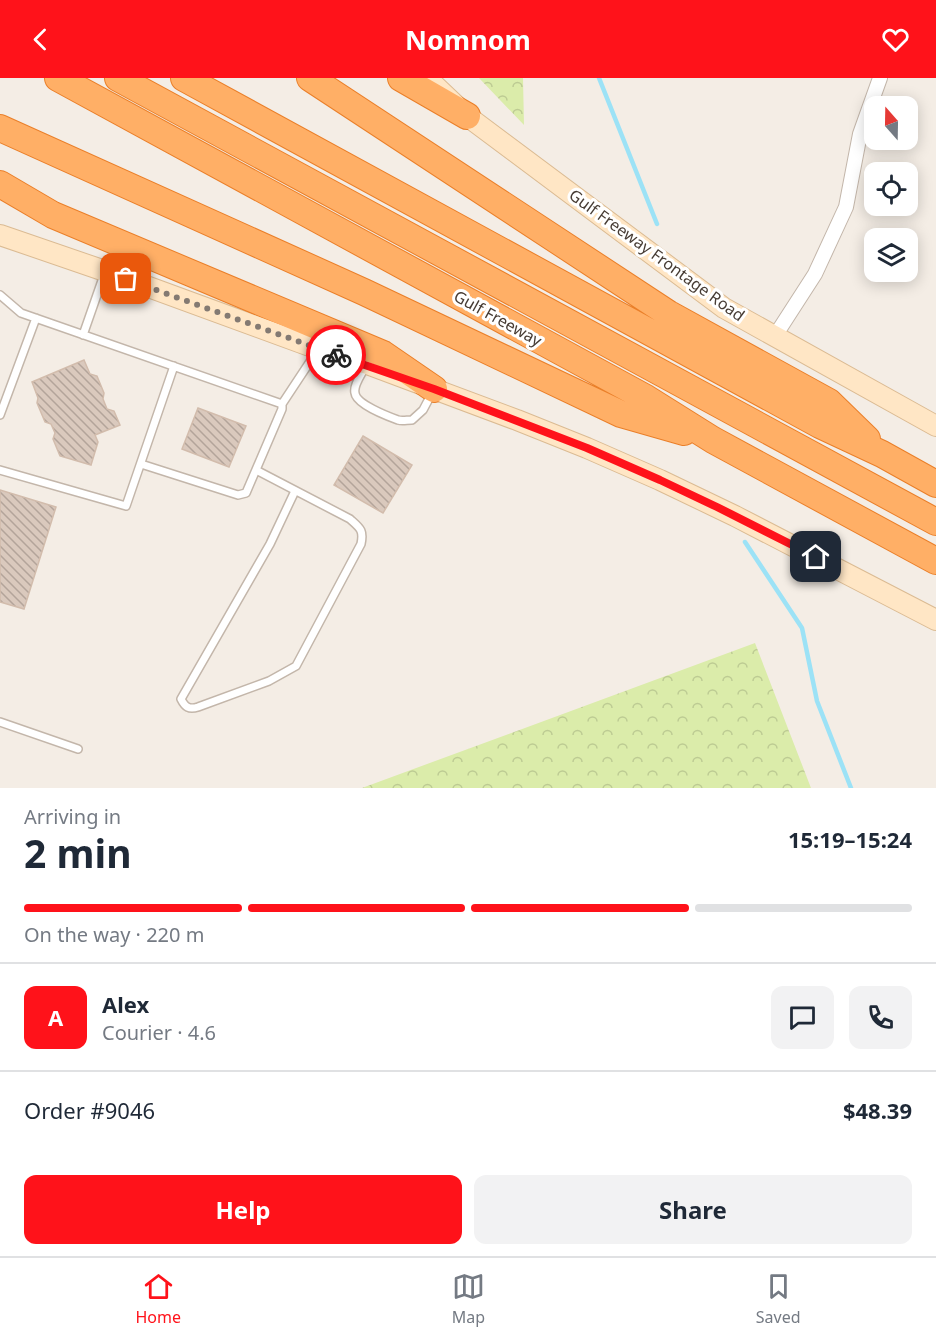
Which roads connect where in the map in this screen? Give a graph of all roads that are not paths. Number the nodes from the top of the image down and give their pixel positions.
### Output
1 (58, 78) edge
2 (118, 78) edge
3 (184, 78) edge
4 (310, 78) edge
5 (401, 78) edge
6 (427, 78) edge
7 (880, 78) edge
8 (467, 116) junction
9 (0, 128) edge
10 (0, 184) edge
11 (1, 237) edge
12 (105, 271) junction
13 (0, 295) edge
14 (36, 318) junction
15 (83, 335) junction
16 (775, 336) junction
17 (318, 349) junction
18 (367, 364) junction
19 (174, 366) junction
20 (434, 389) junction
21 (3, 396) edge
22 (282, 404) junction
23 (0, 415) edge
24 (936, 426) edge
25 (713, 440) junction
26 (882, 454) junction
27 (141, 464) junction
28 (0, 470) edge
29 (256, 470) junction
30 (936, 484) edge
31 (294, 491) junction
32 (936, 522) edge
33 (936, 561) edge
34 (936, 620) edge
35 (0, 722) edge
36 (78, 749) dead end

1 - 25 highway, Gulf Freeway
2 - 32 highway, Gulf Freeway
3 - 26 highway
4 - 26 highway
5 - 8 highway
6 - 8 main road, Gulf Freeway Frontage Road
7 - 16 street
8 - 16 main road, Gulf Freeway Frontage Road
9 - 25 highway
10 - 20 highway
11 - 12 main road
12 - 15 lane
12 - 17 main road
13 - 14 lane
14 - 15 lane
14 - 21 lane
15 - 19 lane
16 - 24 main road, Gulf Freeway Frontage Road
17 - 18 main road
17 - 22 lane
18 - 20 main road
18 - 20 lane
19 - 22 lane
19 - 27 lane
20 - 34 main road
21 - 23 lane
22 - 29 lane
25 - 33 highway, Gulf Freeway
26 - 30 highway
27 - 28 lane
27 - 29 lane
29 - 31 lane
31 - 31 lane
35 - 36 lane

